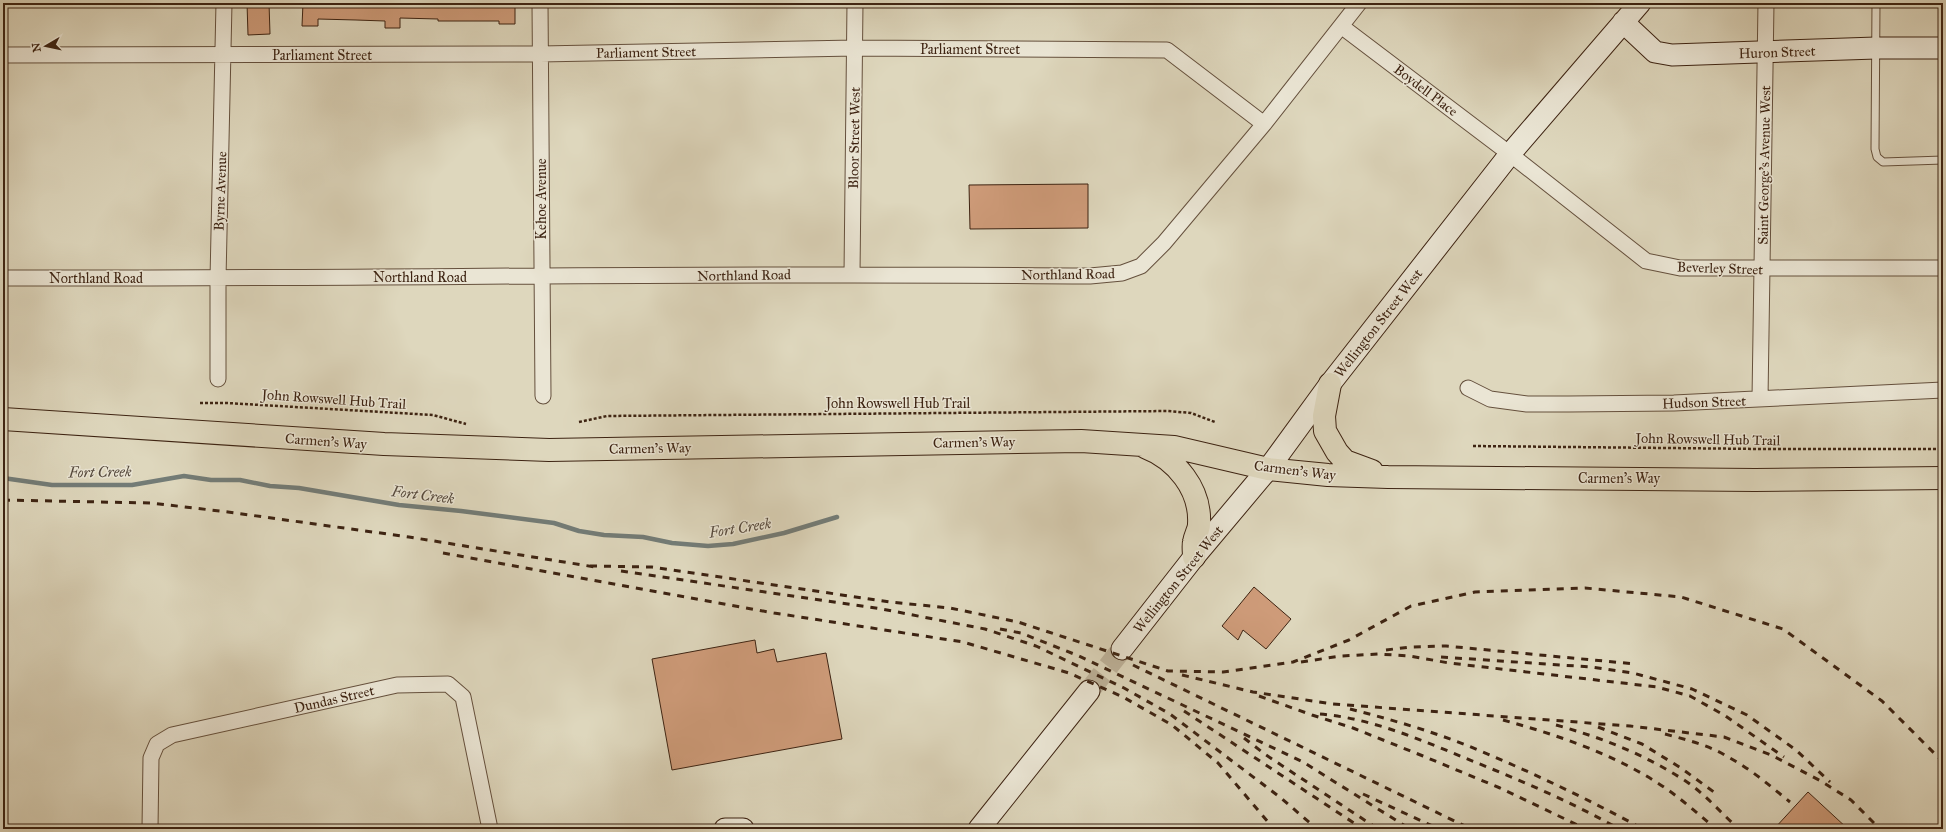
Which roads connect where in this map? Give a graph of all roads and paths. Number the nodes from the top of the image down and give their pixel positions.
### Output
1 (224, 3) edge
2 (540, 3) edge
3 (854, 3) edge
4 (1359, 3) edge
5 (1640, 3) edge
6 (1766, 3) edge
7 (1876, 3) edge
8 (1624, 22) junction
9 (1341, 26) junction
10 (855, 48) junction
11 (1876, 48) junction
12 (1943, 48) edge
13 (1766, 53) junction
14 (540, 54) junction
15 (3, 55) edge
16 (224, 55) junction
17 (1264, 124) junction
18 (1510, 154) junction
19 (1943, 160) edge
20 (1943, 268) edge
21 (1762, 269) junction
22 (852, 274) junction
23 (542, 276) junction
24 (3, 278) edge
25 (218, 279) junction
26 (218, 378) dead end
27 (1330, 384) junction
28 (1468, 388) dead end
29 (1943, 390) edge
30 (543, 396) dead end
31 (1760, 399) junction
32 (200, 403) dead end
33 (3, 418) edge
34 (579, 422) dead end
35 (1215, 422) dead end
36 (466, 424) dead end
37 (1142, 445) junction
38 (1473, 446) dead end
39 (1943, 449) edge
40 (1268, 469) junction
41 (1388, 477) junction
42 (1943, 478) edge
43 (1194, 557) junction
44 (1122, 649) tunnel mouth
45 (1089, 691) tunnel mouth
46 (150, 829) edge
47 (490, 829) edge
48 (725, 829) edge
49 (743, 829) edge
50 (979, 829) edge

1 - 16 street, Byrne Avenue
2 - 14 street, Kehoe Avenue
3 - 10 street, Bloor Street West
4 - 9 street, Northland Road
5 - 8 main road, Wellington Street West
6 - 13 street, Saint George's Avenue West
7 - 11 lane
8 - 13 main road, Huron Street
8 - 18 main road, Wellington Street West
9 - 17 street, Northland Road
9 - 18 street, Boydell Place
10 - 14 street, Parliament Street
10 - 17 street, Parliament Street
10 - 22 street, Bloor Street West
11 - 12 main road, Huron Street
11 - 13 main road, Huron Street
11 - 19 lane
13 - 21 street, Saint George's Avenue West
14 - 16 street, Parliament Street
14 - 23 street, Kehoe Avenue
15 - 16 street, Parliament Street
16 - 25 street, Byrne Avenue
17 - 22 street, Northland Road
18 - 21 street, Beverley Street
18 - 27 main road, Wellington Street West
20 - 21 street, Beverley Street
21 - 31 street, Saint George's Avenue West
22 - 23 street, Northland Road
23 - 25 street, Northland Road
23 - 30 street, Kehoe Avenue
24 - 25 street, Northland Road
25 - 26 street, Byrne Avenue
27 - 40 main road, Wellington Street West
27 - 41 highway
28 - 31 street, Hudson Street
29 - 31 street, Hudson Street
32 - 36 path, John Rowswell Hub Trail
33 - 37 highway, Carmen's Way
34 - 35 path, John Rowswell Hub Trail
37 - 40 highway, Carmen's Way
37 - 43 highway
38 - 39 path, John Rowswell Hub Trail
40 - 41 highway, Carmen's Way
40 - 43 main road, Wellington Street West
41 - 42 highway, Carmen's Way
43 - 44 main road, Wellington Street West
45 - 50 main road
46 - 47 street, Dundas Street
48 - 49 main road

